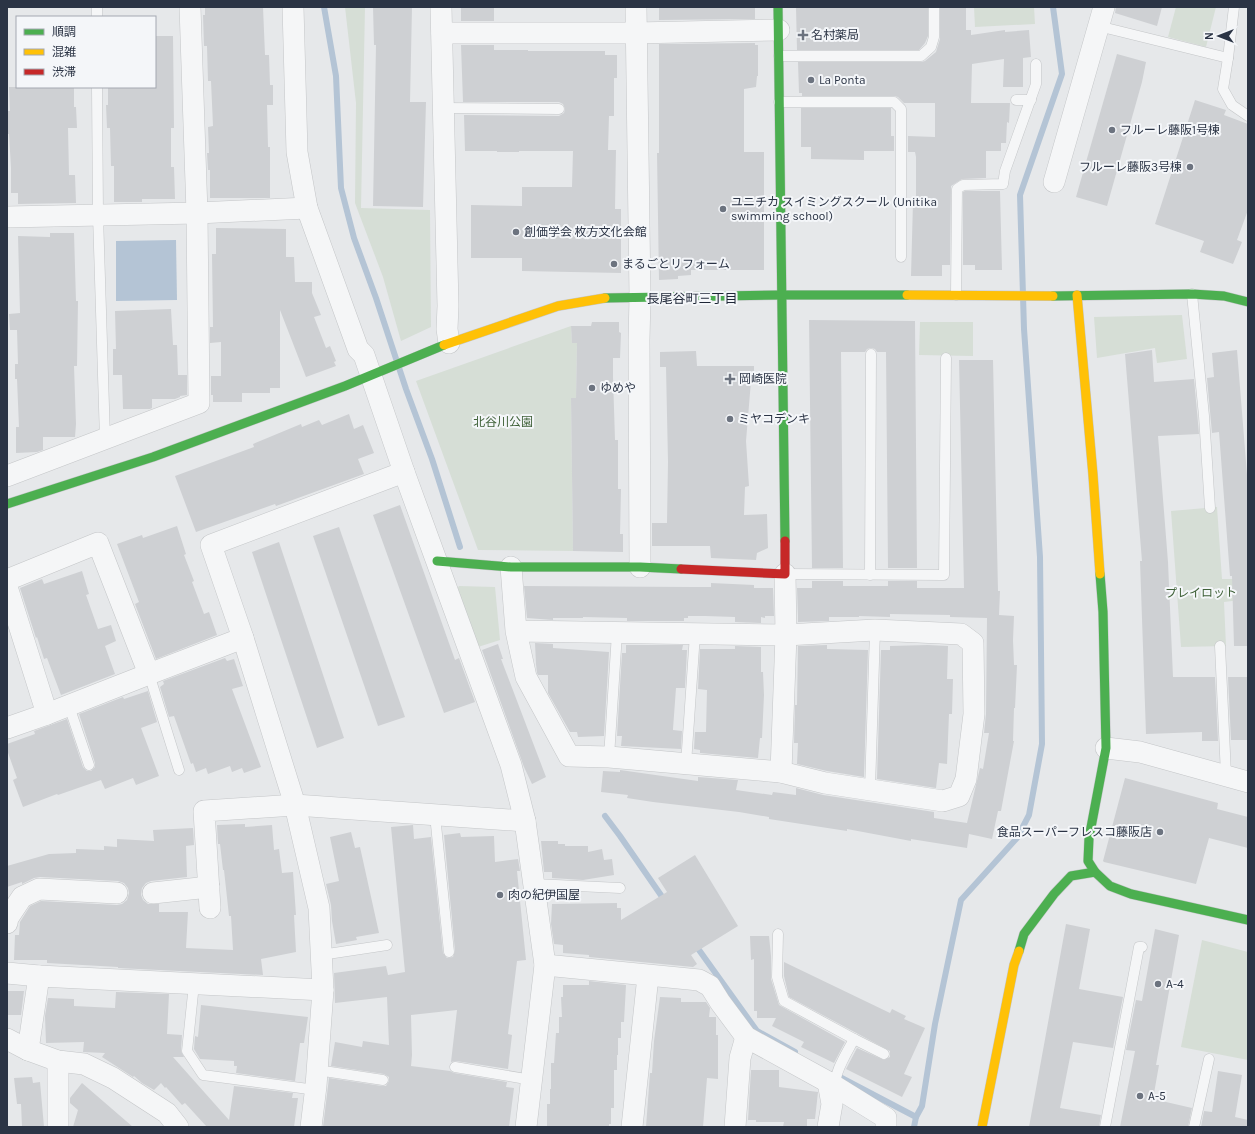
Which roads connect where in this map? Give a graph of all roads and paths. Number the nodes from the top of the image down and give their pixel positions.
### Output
1 (190, 7) edge
2 (294, 7) edge
3 (441, 7) edge
4 (636, 7) edge
5 (778, 7) edge
6 (934, 7) edge
7 (1234, 7) edge
8 (1101, 17) edge
9 (779, 30) junction
10 (442, 33) junction
11 (635, 33) junction
12 (779, 56) junction
13 (1228, 58) junction
14 (1036, 64) dead end
15 (97, 88) edge
16 (1016, 100) dead end
17 (1031, 100) junction
18 (779, 102) junction
19 (444, 108) junction
20 (559, 109) dead end
21 (1248, 116) edge
22 (1054, 182) dead end
23 (307, 208) junction
24 (196, 213) junction
25 (98, 215) junction
26 (7, 217) edge
27 (901, 257) dead end
28 (1192, 294) junction
29 (781, 295) junction
30 (956, 295) junction
31 (1078, 295) junction
32 (640, 297) junction
33 (1248, 302) edge
34 (449, 343) junction
35 (871, 354) dead end
36 (946, 358) dead end
37 (376, 374) junction
38 (105, 439) junction
39 (404, 472) junction
40 (7, 476) edge
41 (7, 504) edge
42 (1210, 508) dead end
43 (437, 561) junction
44 (511, 567) junction
45 (640, 567) junction
46 (785, 574) junction
47 (870, 575) junction
48 (7, 580) edge
49 (7, 587) edge
50 (875, 630) junction
51 (516, 631) junction
52 (617, 633) junction
53 (695, 634) junction
54 (786, 635) junction
55 (243, 638) junction
56 (1220, 646) dead end
57 (149, 674) junction
58 (69, 706) junction
59 (47, 714) junction
60 (7, 728) edge
61 (1106, 748) junction
62 (609, 758) junction
63 (686, 764) junction
64 (89, 765) dead end
65 (179, 770) dead end
66 (781, 772) junction
67 (1226, 776) junction
68 (1248, 782) edge
69 (870, 788) junction
70 (295, 805) junction
71 (435, 815) junction
72 (525, 821) junction
73 (1095, 872) junction
74 (534, 884) junction
75 (209, 887) junction
76 (620, 888) dead end
77 (117, 893) dead end
78 (153, 893) dead end
79 (210, 908) dead end
80 (1248, 920) edge
81 (7, 923) edge
82 (778, 934) dead end
83 (387, 945) dead end
84 (1142, 947) dead end
85 (449, 952) dead end
86 (321, 955) junction
87 (545, 965) junction
88 (7, 973) edge
89 (39, 976) junction
90 (648, 976) junction
91 (194, 984) junction
92 (323, 990) junction
93 (746, 1037) junction
94 (7, 1039) edge
95 (854, 1039) junction
96 (28, 1050) junction
97 (884, 1054) dead end
98 (1208, 1059) dead end
99 (58, 1061) junction
100 (455, 1067) dead end
101 (317, 1080) junction
102 (383, 1080) dead end
103 (532, 1080) junction
104 (835, 1080) junction
105 (58, 1127) edge
106 (178, 1127) edge
107 (311, 1127) edge
108 (526, 1127) edge
109 (632, 1127) edge
110 (735, 1127) edge
111 (828, 1127) edge
112 (886, 1127) edge
113 (982, 1127) edge
114 (1105, 1127) edge
115 (1194, 1127) edge

1 - 24 street
2 - 23 street
3 - 10 street
4 - 11 street
5 - 9 street
6 - 12 lane
7 - 13 lane
8 - 13 lane
8 - 22 street
9 - 11 street
9 - 12 street
10 - 11 street
10 - 19 street
11 - 32 street
12 - 18 street
13 - 21 lane
14 - 17 lane
15 - 25 lane
16 - 17 lane
17 - 30 lane
18 - 27 lane
18 - 29 street
19 - 20 lane
19 - 34 street
23 - 24 street
23 - 37 street
24 - 25 street
24 - 38 street
25 - 26 street
25 - 38 lane
28 - 31 street
28 - 33 street
28 - 42 lane
29 - 30 street
29 - 32 street
29 - 46 street
30 - 31 street
31 - 61 street
32 - 34 street
32 - 45 street
34 - 37 street
35 - 47 lane
36 - 47 lane
37 - 39 street
37 - 41 street
38 - 40 street
39 - 43 street
39 - 55 street
43 - 44 street
43 - 72 street
44 - 45 street
44 - 51 street
45 - 46 street
46 - 47 lane
46 - 54 street
48 - 57 street
49 - 59 street
50 - 54 street
50 - 69 lane
50 - 69 street
51 - 52 street
51 - 62 street
52 - 53 street
52 - 62 lane
53 - 54 street
53 - 63 lane
54 - 66 street
55 - 57 street
55 - 70 street
56 - 67 lane
57 - 58 street
57 - 65 lane
58 - 59 street
58 - 64 lane
59 - 60 street
61 - 67 street
61 - 73 street
62 - 63 street
63 - 66 street
66 - 69 street
67 - 68 street
70 - 71 street
70 - 75 street
70 - 86 street
71 - 72 street
71 - 85 lane
72 - 74 street
73 - 80 street
73 - 113 street
74 - 76 lane
74 - 87 street
75 - 78 street
75 - 79 street
77 - 81 street
82 - 95 lane
83 - 86 lane
84 - 114 lane
86 - 92 street
87 - 90 street
87 - 103 street
88 - 89 street
89 - 91 street
89 - 96 street
90 - 93 street
90 - 109 street
91 - 92 street
91 - 101 lane
92 - 101 street
93 - 104 street
93 - 110 street
94 - 96 street
95 - 97 lane
95 - 104 lane
96 - 99 street
98 - 115 lane
99 - 105 street
99 - 106 street
100 - 103 lane
101 - 102 lane
101 - 107 street
103 - 108 street
104 - 111 street
104 - 112 street

